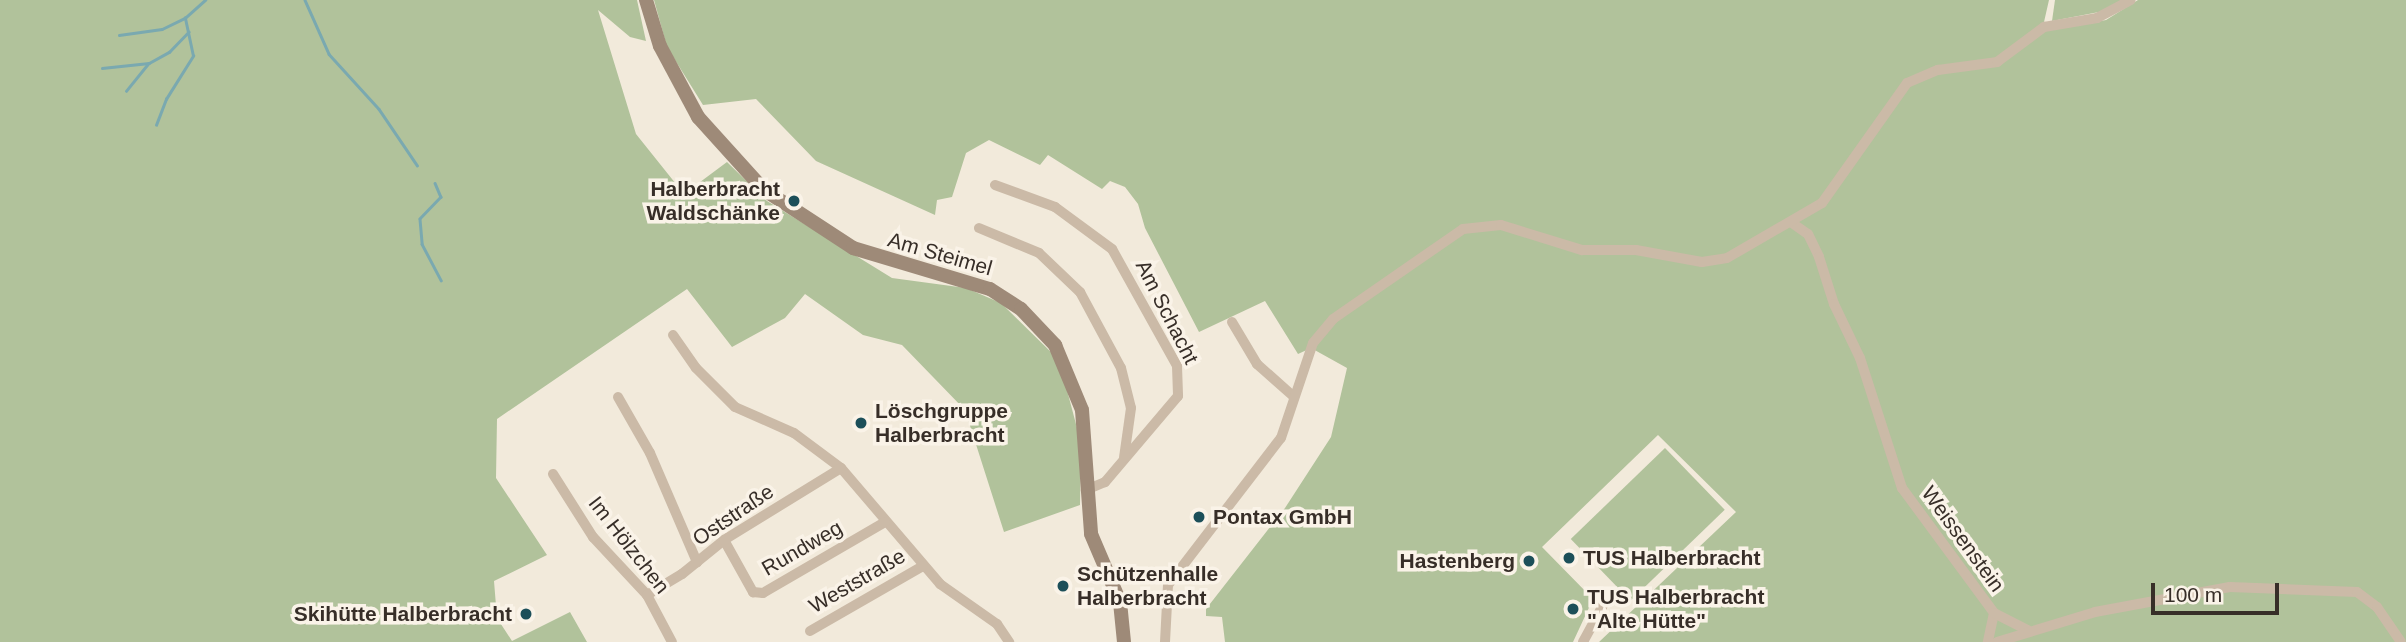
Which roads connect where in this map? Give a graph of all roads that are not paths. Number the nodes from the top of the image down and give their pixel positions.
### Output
1 (646, 0) edge
2 (2131, 0) edge
3 (995, 185) dead end
4 (1792, 223) junction
5 (979, 228) dead end
6 (1232, 322) dead end
7 (673, 335) dead end
8 (1293, 396) junction
9 (618, 397) dead end
10 (1124, 458) junction
11 (841, 468) junction
12 (553, 474) dead end
13 (1086, 489) junction
14 (885, 522) junction
15 (724, 540) junction
16 (697, 562) junction
17 (923, 566) junction
18 (648, 595) junction
19 (1608, 596) dead end
20 (1994, 614) junction
21 (2028, 630) junction
22 (810, 631) dead end
23 (672, 642) edge
24 (1009, 642) edge
25 (1124, 642) edge
26 (1165, 642) edge
27 (1583, 642) edge
28 (1988, 642) edge
29 (1997, 642) edge
30 (2401, 642) edge

1 - 13 main road, Am Steimel
2 - 4 street
3 - 10 street, Am Schacht
4 - 8 street
4 - 20 street, Weissenstein
5 - 10 street
6 - 8 street
7 - 11 street
8 - 26 street
9 - 16 street
10 - 13 street, Am Schacht
11 - 14 street
11 - 15 street, Oststraße
12 - 18 street, Im Hölzchen
13 - 25 main road, Am Steimel
14 - 15 street, Rundweg
14 - 17 street
15 - 16 street, Oststraße
16 - 18 street, Oststraße
17 - 22 street, Weststraße
17 - 24 street
18 - 23 street, Im Hölzchen
19 - 27 street
20 - 21 street, Weissenstein
20 - 28 street, Weissenstein
21 - 29 street
21 - 30 street

